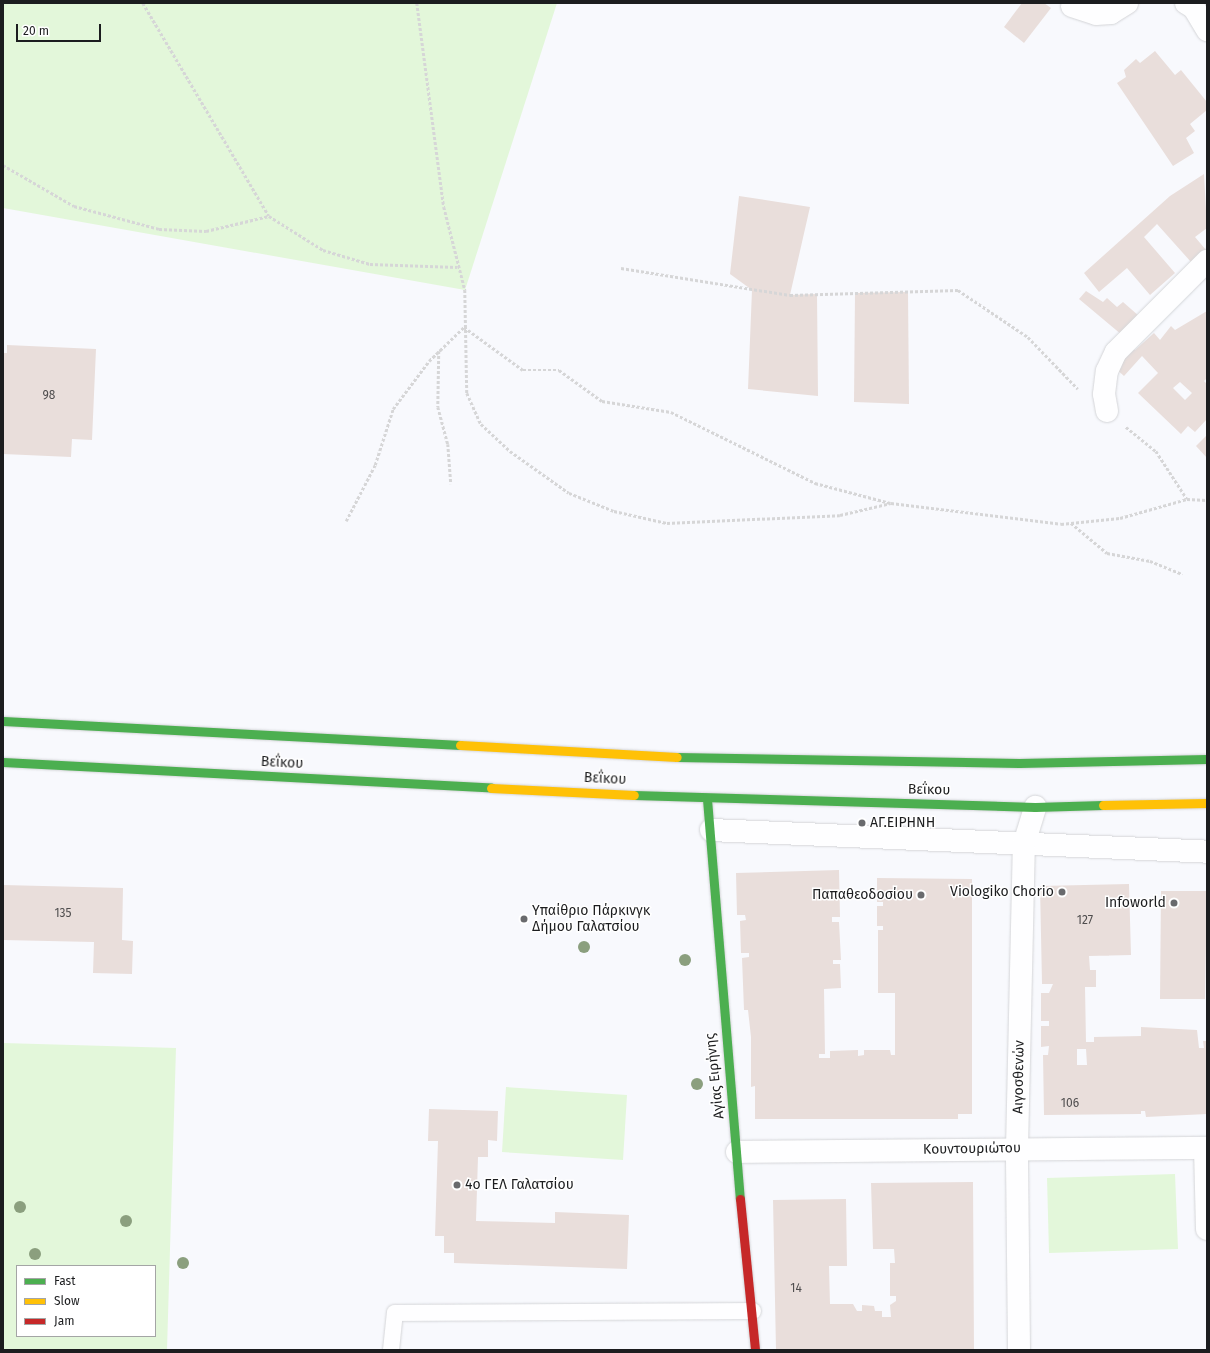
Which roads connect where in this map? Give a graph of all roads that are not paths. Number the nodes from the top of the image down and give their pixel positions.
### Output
1 (1127, 3) edge
2 (1186, 3) edge
3 (1072, 6) dead end
4 (1207, 30) edge
5 (1207, 261) edge
6 (1107, 411) road end
7 (3, 721) edge
8 (1207, 759) edge
9 (3, 762) edge
10 (707, 799) junction
11 (1207, 803) edge
12 (1035, 806) junction
13 (711, 830) junction
14 (1024, 844) junction
15 (1207, 852) edge
16 (1017, 1148) junction
17 (1206, 1148) edge
18 (737, 1152) junction
19 (1207, 1229) edge
20 (752, 1311) junction
21 (391, 1350) edge
22 (755, 1350) edge
23 (1019, 1350) edge

1 - 3 street
2 - 4 street
5 - 6 street
7 - 8 main road, Βεΐκου
9 - 10 main road, Βεΐκου
10 - 12 main road, Βεΐκου
10 - 13 main road, Αγίας Ειρήνης
11 - 12 main road, Βεΐκου
12 - 14 street, Αιγοσθενών
13 - 14 street
13 - 18 main road, Αγίας Ειρήνης
14 - 15 street
14 - 16 street, Αιγοσθενών
16 - 17 street, Κουντουριώτου
16 - 18 street, Κουντουριώτου
16 - 23 street, Αιγοσθενών
17 - 19 street
18 - 20 main road, Αγίας Ειρήνης
20 - 21 lane
20 - 22 main road, Αγίας Ειρήνης

